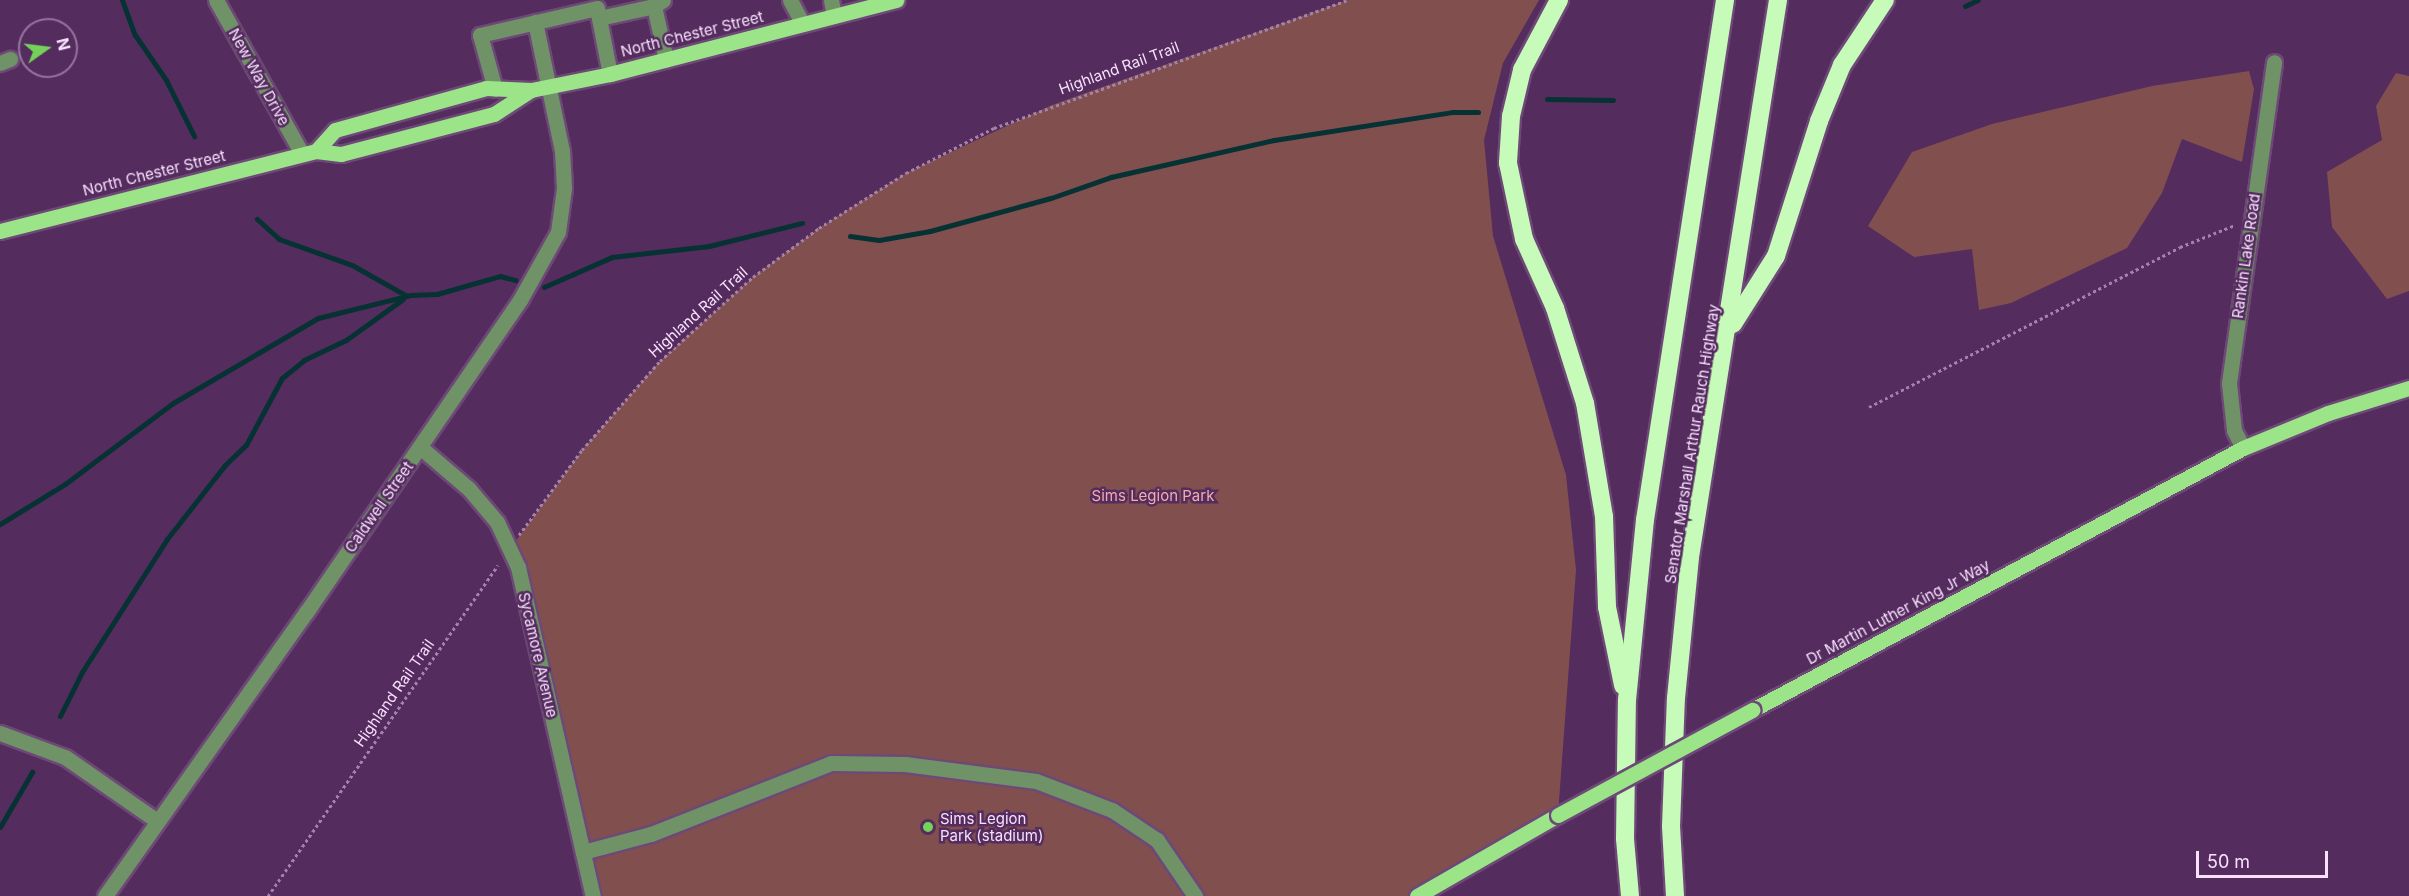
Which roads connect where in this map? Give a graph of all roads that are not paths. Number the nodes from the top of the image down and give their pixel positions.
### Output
1 (216, 0) edge
2 (790, 0) edge
3 (831, 0) edge
4 (896, 0) edge
5 (1559, 0) edge
6 (1725, 0) edge
7 (1778, 0) edge
8 (1885, 0) edge
9 (658, 3) edge
10 (599, 9) edge
11 (834, 16) junction
12 (535, 22) junction
13 (803, 24) junction
14 (666, 60) junction
15 (2274, 62) dead end
16 (610, 74) junction
17 (550, 87) junction
18 (495, 89) junction
19 (531, 90) junction
20 (309, 152) junction
21 (0, 231) edge
22 (1729, 330) junction
23 (2409, 388) edge
24 (420, 447) junction
25 (2243, 448) junction
26 (1627, 700) junction
27 (0, 733) edge
28 (157, 821) junction
29 (583, 852) junction
30 (105, 896) edge
31 (593, 896) edge
32 (1195, 896) edge
33 (1417, 896) edge
34 (1630, 896) edge
35 (1675, 896) edge

1 - 20 street, New Way Drive
2 - 13 street
3 - 11 street
4 - 11 main road, North Chester Street
5 - 26 highway
6 - 26 highway, Senator Marshall Arthur Rauch Highway
7 - 22 highway, Senator Marshall Arthur Rauch Highway
8 - 22 highway
9 - 10 street
9 - 14 street
10 - 12 street
10 - 16 street
11 - 13 main road, North Chester Street
12 - 17 street, Caldwell Street
12 - 18 street
13 - 14 main road, North Chester Street
14 - 16 main road, North Chester Street
15 - 25 street, Rankin Lake Road
16 - 17 main road, North Chester Street
17 - 19 main road, North Chester Street
17 - 24 street, Caldwell Street
18 - 19 main road, North Chester Street
18 - 20 main road, North Chester Street
19 - 20 main road, North Chester Street
20 - 21 main road, North Chester Street
22 - 35 highway, Senator Marshall Arthur Rauch Highway
23 - 25 main road, Dr Martin Luther King Jr Way
24 - 28 street, Caldwell Street
24 - 29 street, Sycamore Avenue
25 - 33 main road, Dr Martin Luther King Jr Way, bridge
26 - 34 highway, Senator Marshall Arthur Rauch Highway
27 - 28 street
28 - 30 street, Caldwell Street
29 - 31 street, Sycamore Avenue
29 - 32 street

